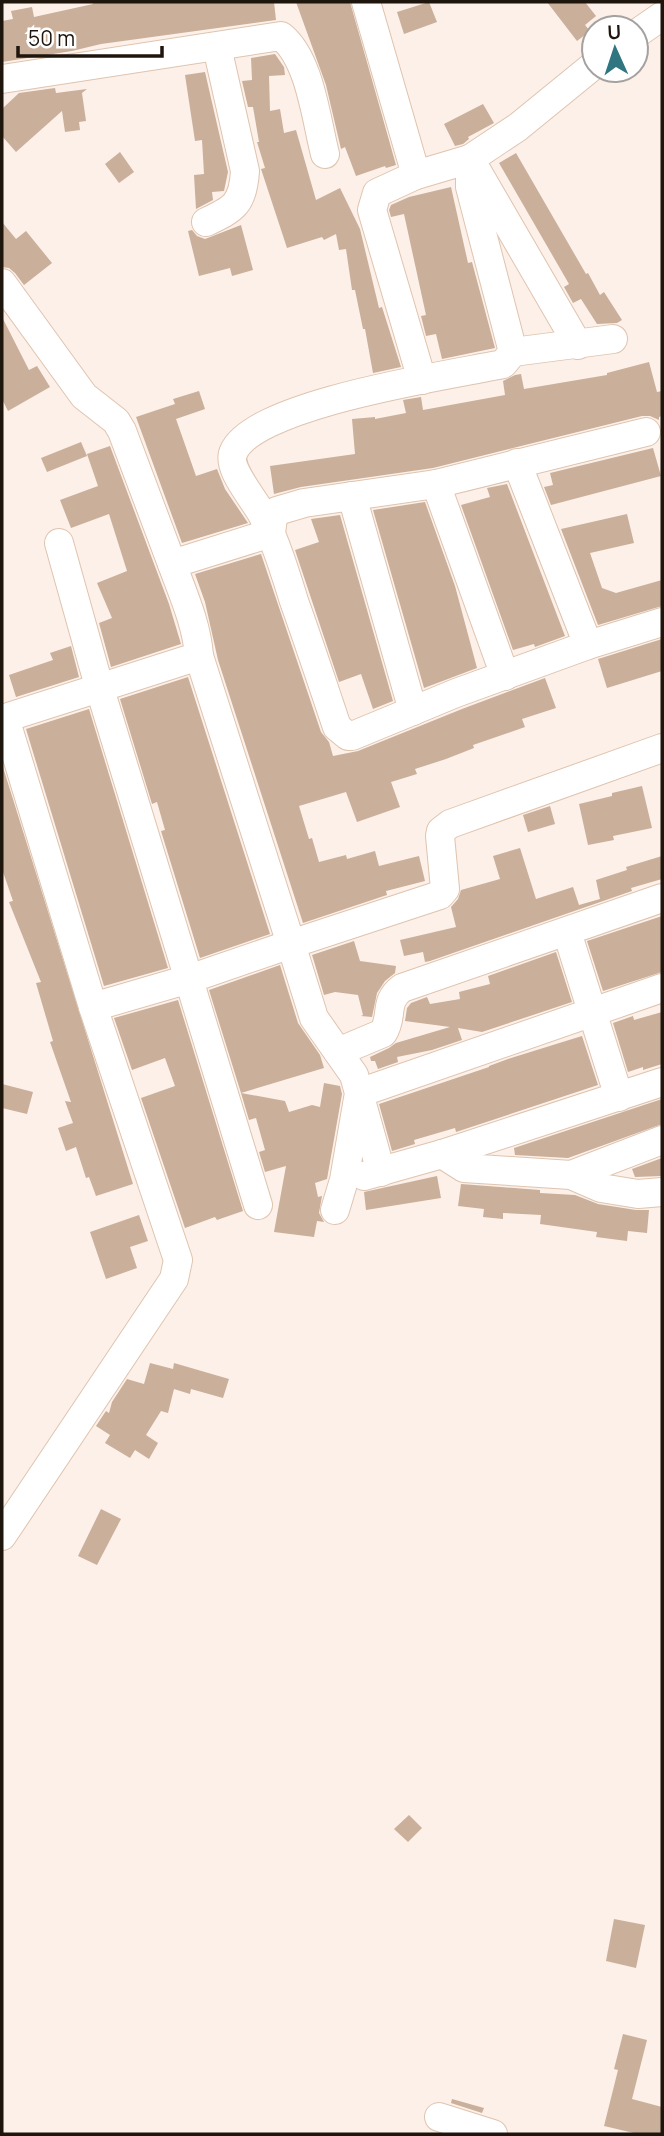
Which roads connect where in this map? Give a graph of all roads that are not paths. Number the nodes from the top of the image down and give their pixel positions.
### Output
1 (366, 2) edge
2 (217, 47) junction
3 (580, 76) edge
4 (2, 79) edge
5 (325, 155) dead end
6 (470, 159) junction
7 (416, 175) junction
8 (206, 222) dead end
9 (2, 283) edge
10 (612, 339) dead end
11 (578, 345) junction
12 (513, 352) junction
13 (422, 380) junction
14 (646, 432) dead end
15 (517, 463) junction
16 (436, 484) junction
17 (352, 496) junction
18 (271, 533) junction
19 (58, 543) dead end
20 (172, 564) junction
21 (662, 622) edge
22 (588, 645) junction
23 (199, 656) junction
24 (505, 676) junction
25 (99, 687) junction
26 (413, 711) junction
27 (3, 719) edge
28 (662, 748) edge
29 (662, 898) edge
30 (567, 932) junction
31 (291, 944) junction
32 (188, 979) junction
33 (662, 988) edge
34 (93, 1007) junction
35 (591, 1013) junction
36 (338, 1052) junction
37 (662, 1082) edge
38 (359, 1093) junction
39 (619, 1097) junction
40 (662, 1140) edge
41 (442, 1154) junction
42 (381, 1172) junction
43 (571, 1175) junction
44 (344, 1180) junction
45 (662, 1192) edge
46 (258, 1205) dead end
47 (335, 1210) dead end
48 (2, 1536) edge
49 (439, 2117) dead end
50 (493, 2134) edge

1 - 7 street
2 - 4 street
2 - 5 street
2 - 8 street
3 - 6 street
6 - 7 street
6 - 11 street
6 - 12 street
7 - 13 street
9 - 20 street
10 - 11 street
11 - 12 street
12 - 13 street
13 - 18 street
14 - 15 street
15 - 16 street
15 - 22 street
16 - 17 street
16 - 24 street
17 - 18 street
17 - 26 street
18 - 20 street
18 - 26 street
19 - 25 street
20 - 23 street
21 - 22 street
22 - 24 street
23 - 25 street
23 - 31 street
24 - 26 street
25 - 27 street
25 - 32 street
27 - 34 street
28 - 31 street
29 - 30 street
30 - 35 street
30 - 36 street
31 - 32 street
31 - 36 street
32 - 34 street
32 - 46 street
33 - 35 street
34 - 48 street
35 - 38 street
35 - 39 street
36 - 38 street
37 - 39 street
38 - 42 street
38 - 44 street
39 - 41 street
40 - 43 street
41 - 42 street
41 - 43 street
42 - 44 street
43 - 45 street
44 - 47 street
49 - 50 street

